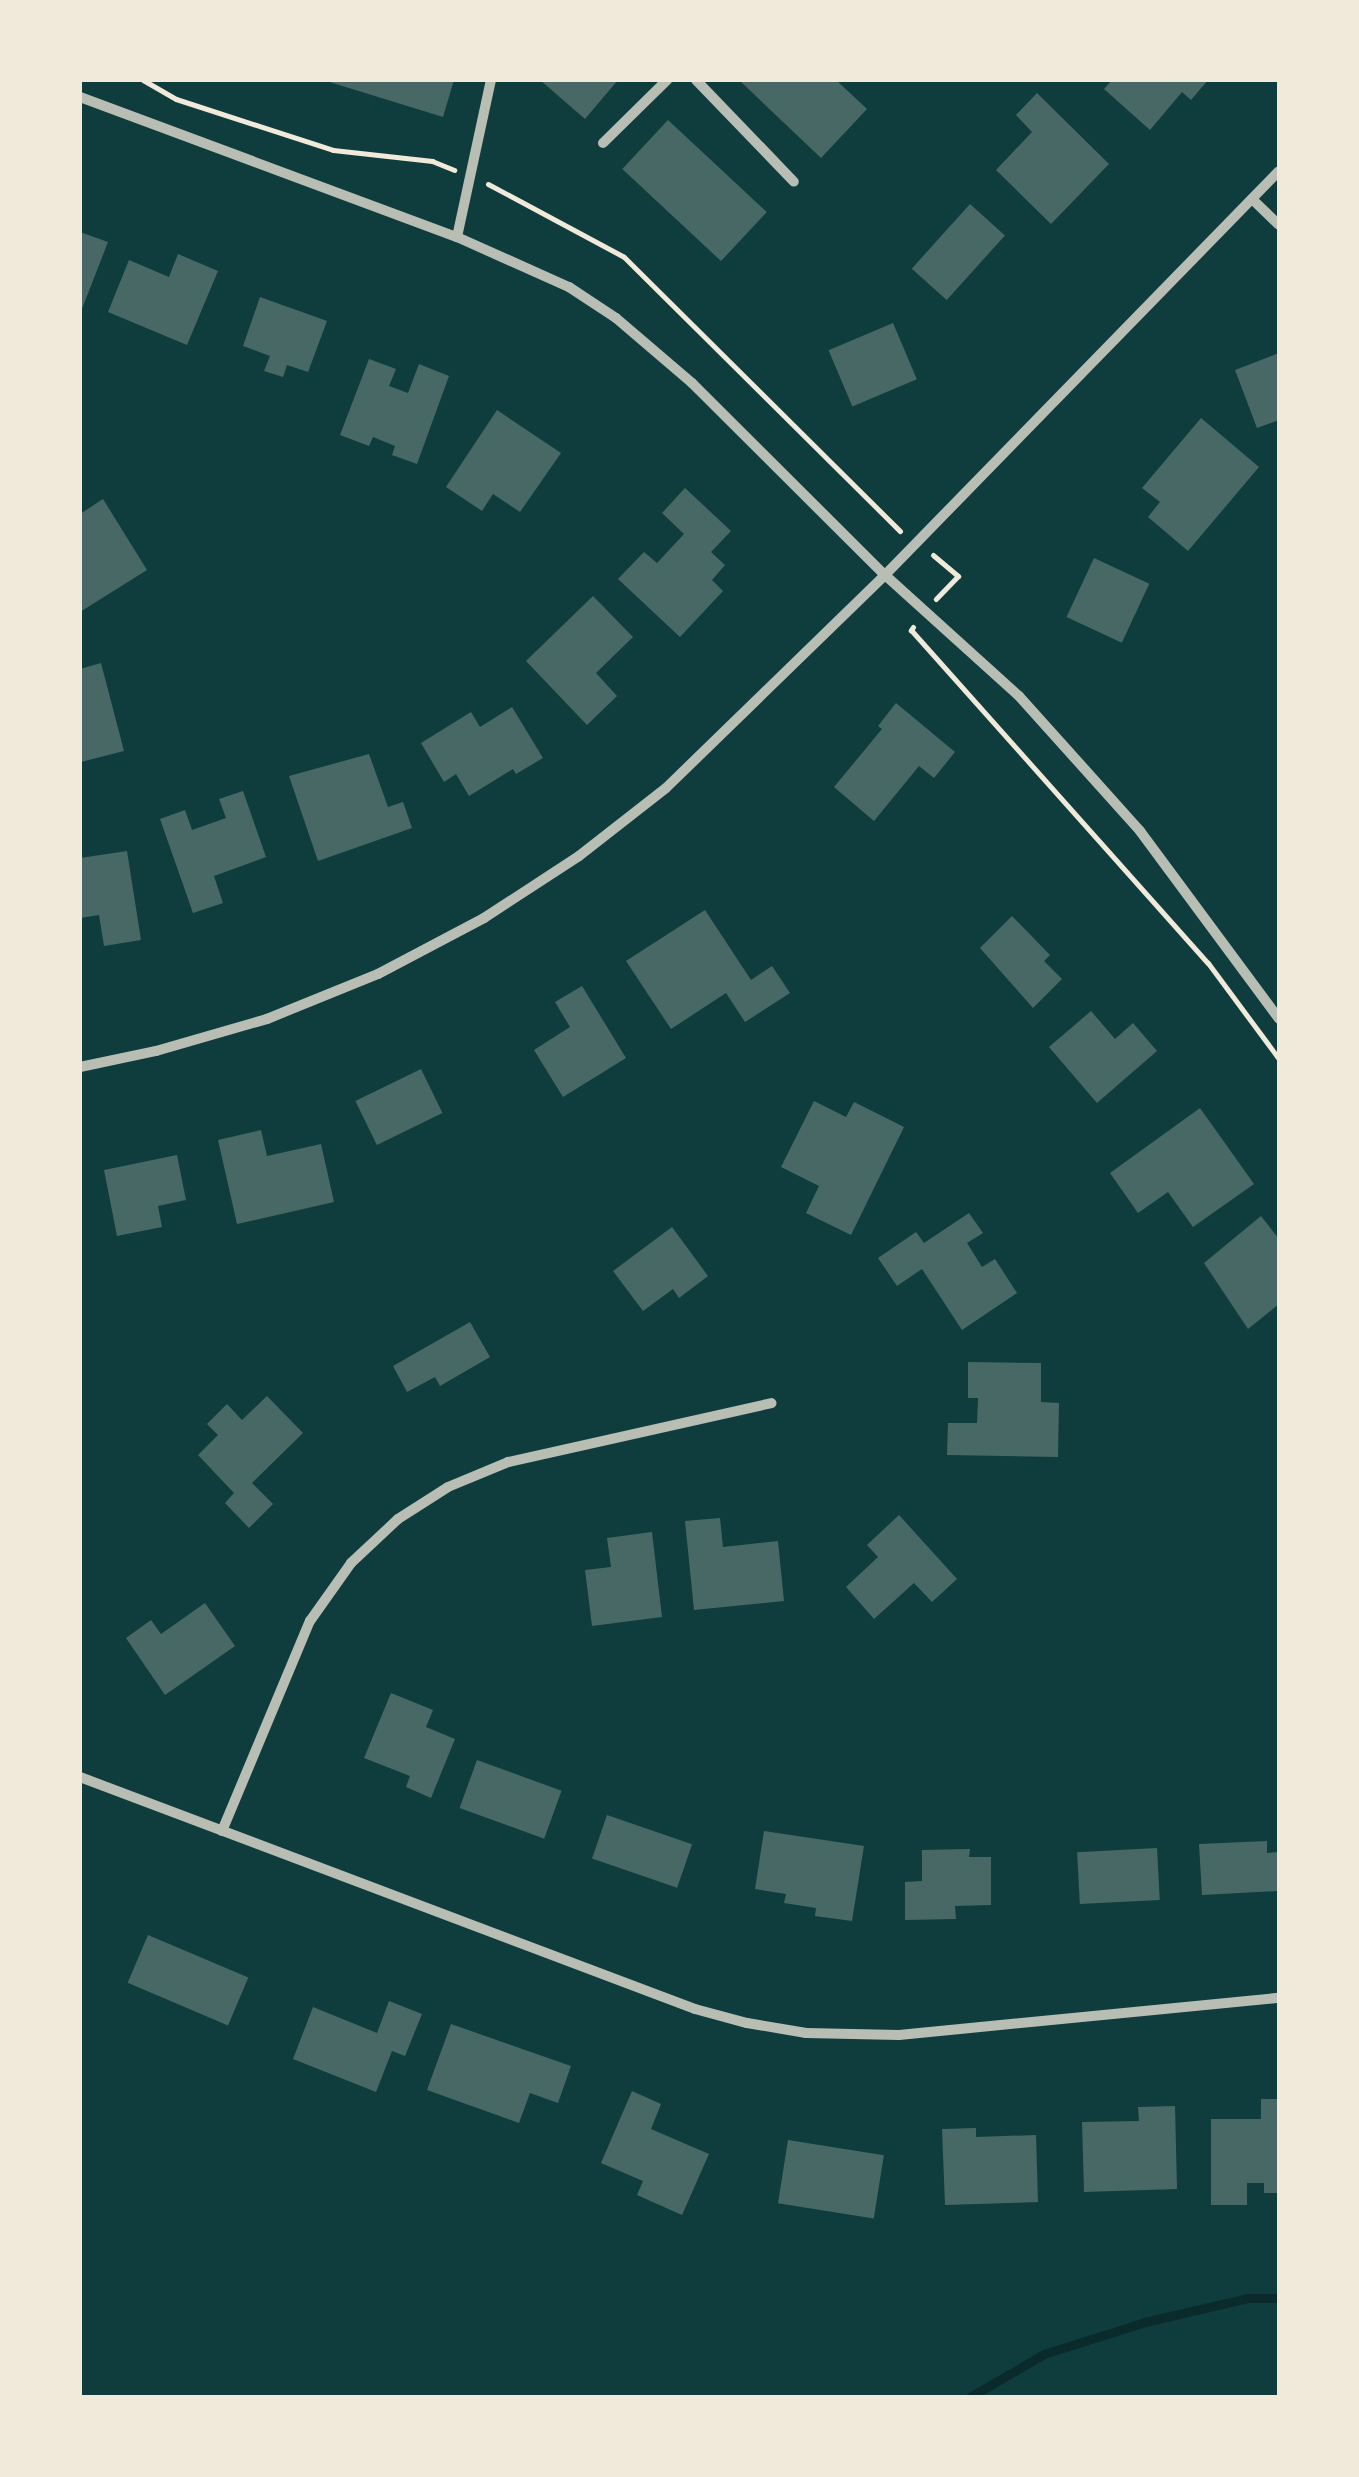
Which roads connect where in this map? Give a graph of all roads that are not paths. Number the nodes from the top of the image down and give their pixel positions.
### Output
1 (491, 80) edge
2 (667, 80) edge
3 (696, 80) edge
4 (80, 97) edge
5 (604, 143) dead end
6 (1279, 171) edge
7 (794, 182) dead end
8 (1252, 199) junction
9 (1279, 225) edge
10 (457, 237) junction
11 (885, 575) junction
12 (1279, 1019) edge
13 (80, 1067) edge
14 (771, 1403) dead end
15 (80, 1778) edge
16 (222, 1831) junction
17 (1279, 1998) edge

1 - 10 street
2 - 5 street
3 - 7 street
4 - 10 street
6 - 8 street
8 - 9 street
8 - 11 street
10 - 11 street
11 - 12 street
11 - 13 street
14 - 16 street
15 - 16 street
16 - 17 street

